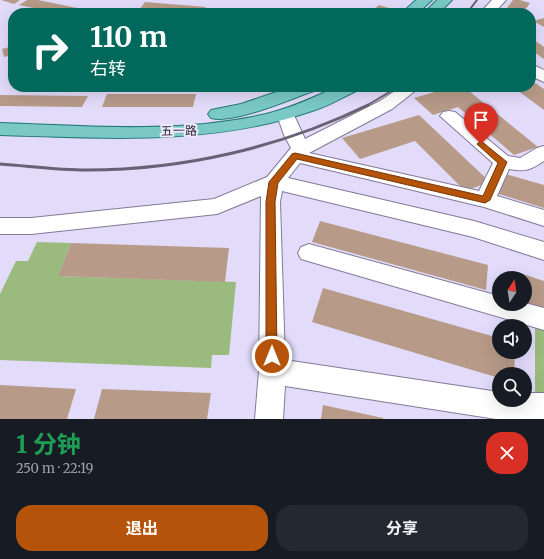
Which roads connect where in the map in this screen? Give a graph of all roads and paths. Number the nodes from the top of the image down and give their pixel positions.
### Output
1 (425, 0) edge
2 (446, 0) edge
3 (498, 0) edge
4 (415, 8) edge
5 (437, 8) edge
6 (491, 8) edge
7 (294, 92) edge
8 (342, 92) edge
9 (405, 92) edge
10 (286, 115) junction
11 (449, 116) dead end
12 (0, 120) edge
13 (0, 129) edge
14 (544, 152) edge
15 (298, 153) junction
16 (503, 162) junction
17 (274, 182) junction
18 (485, 200) junction
19 (544, 218) edge
20 (0, 226) edge
21 (544, 251) edge
22 (309, 253) dead end
23 (544, 319) edge
24 (272, 371) junction
25 (544, 407) edge
26 (509, 413) edge
27 (269, 419) edge

1 - 4 main road
2 - 5 main road
3 - 6 street
7 - 12 main road, 五一路
8 - 10 main road, 五一路
9 - 15 street
10 - 13 main road, 五一路
10 - 15 street
11 - 16 street
14 - 16 street
15 - 17 street
15 - 18 street
16 - 18 street
17 - 20 street
17 - 21 street
17 - 24 street
18 - 19 street
22 - 23 street
24 - 26 street
24 - 27 street
25 - 26 street

